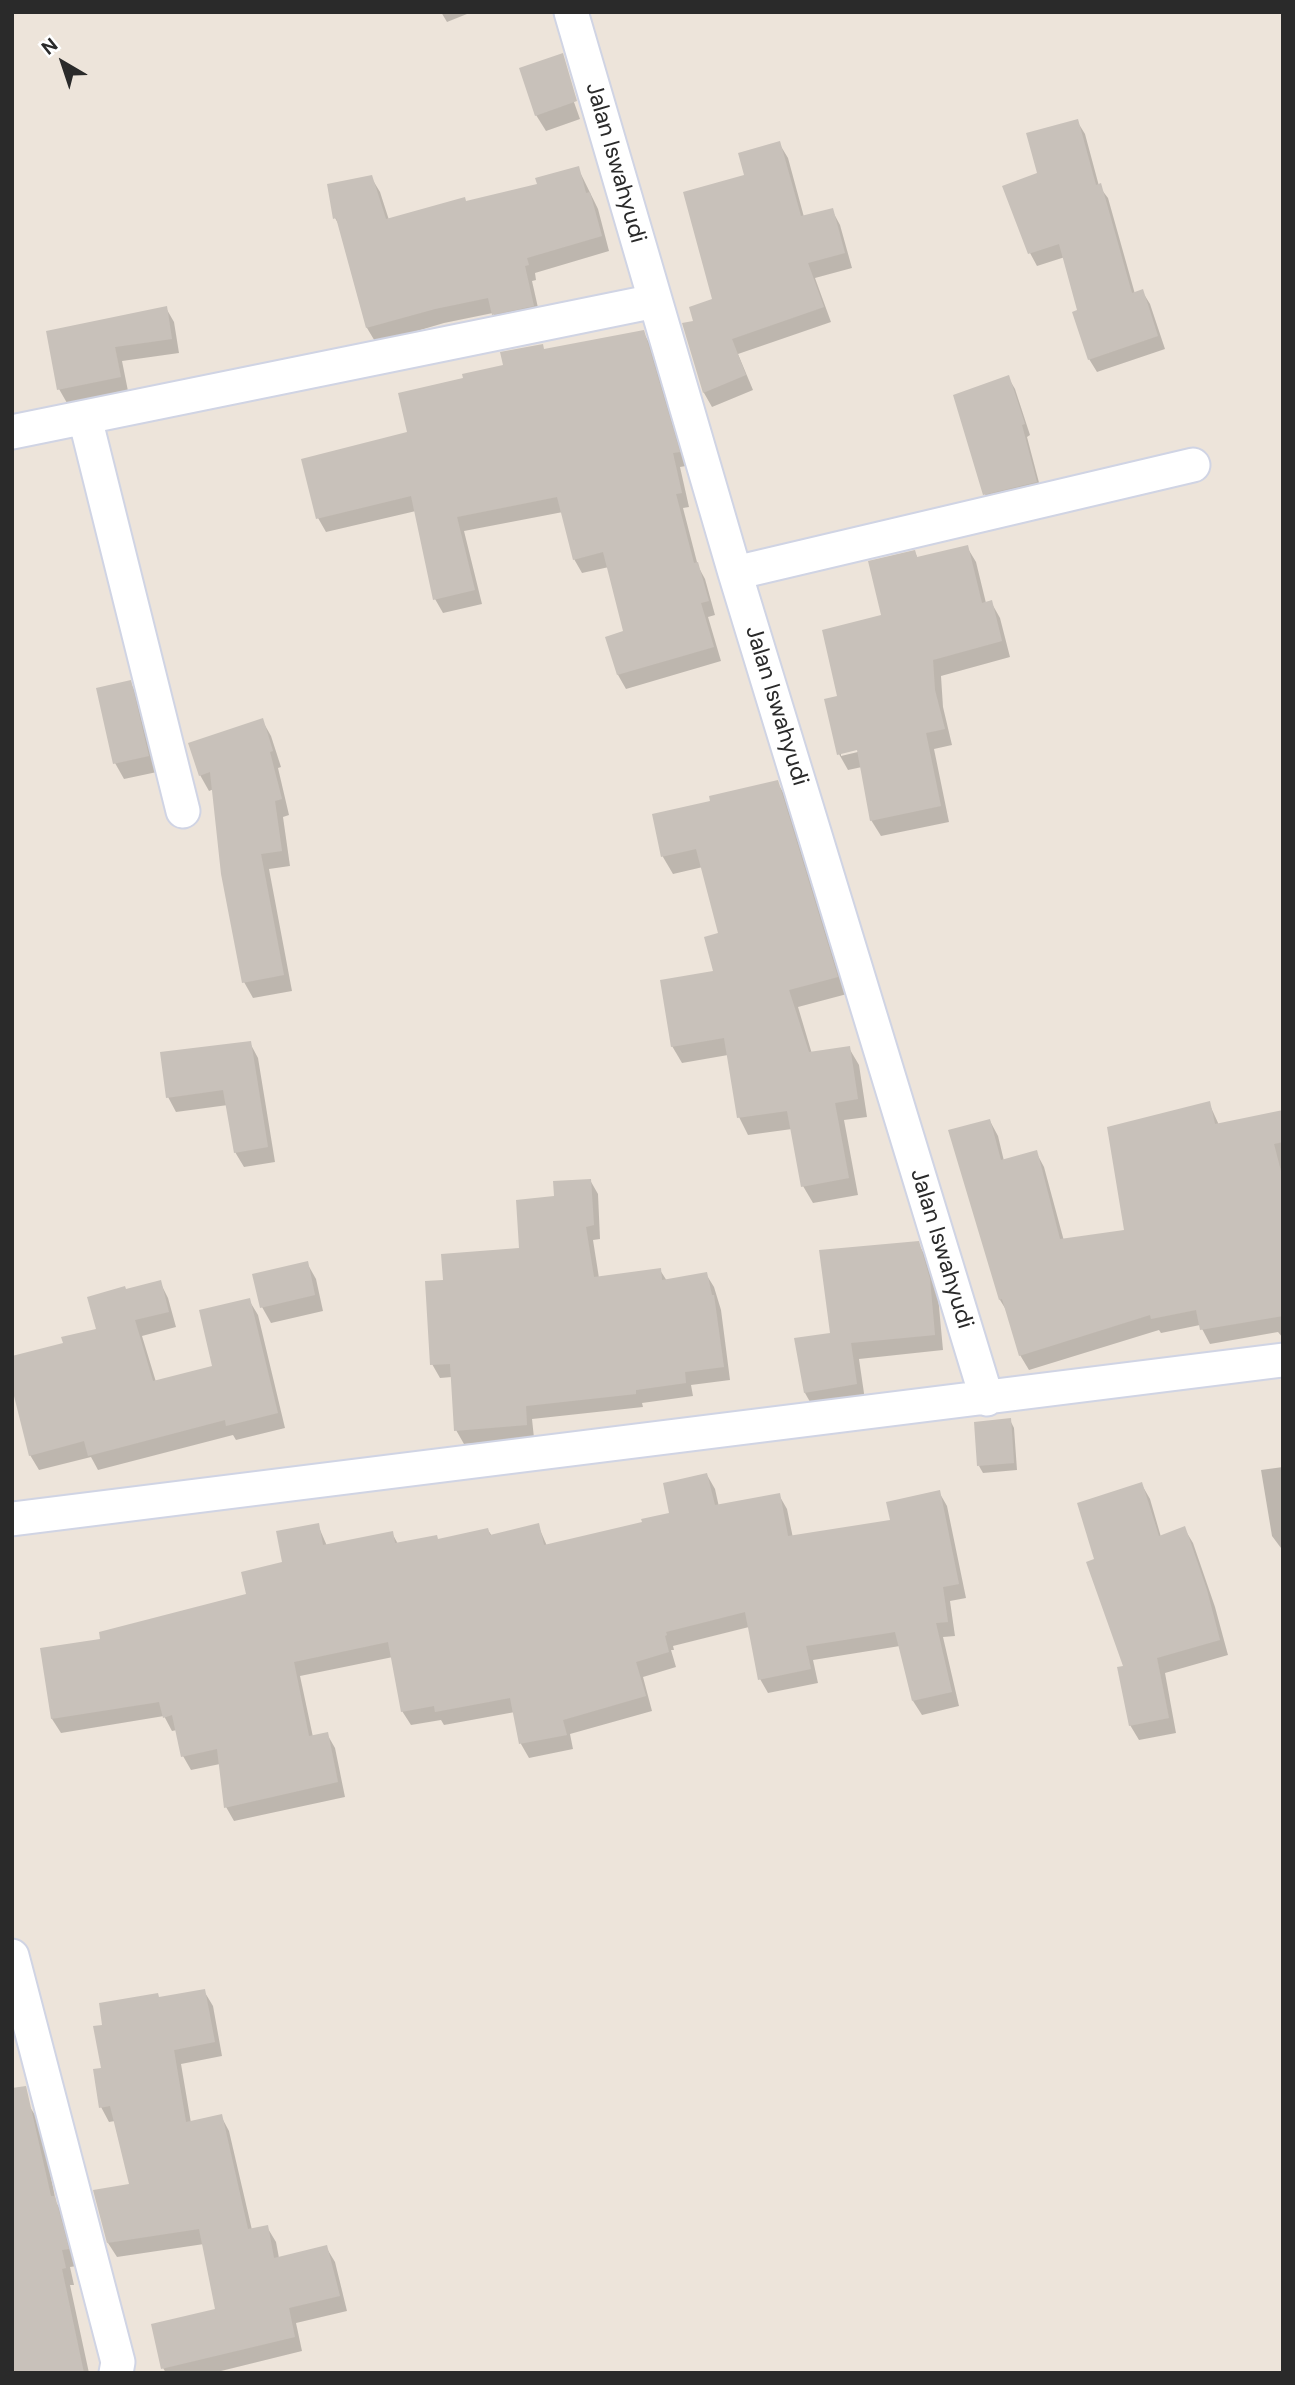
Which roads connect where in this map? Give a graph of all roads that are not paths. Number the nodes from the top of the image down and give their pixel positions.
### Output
1 (571, 12) edge
2 (654, 301) junction
3 (85, 418) junction
4 (12, 432) edge
5 (1193, 465) dead end
6 (735, 573) junction
7 (183, 811) dead end
8 (1283, 1360) edge
9 (987, 1399) junction
10 (12, 1519) edge
11 (12, 1956) edge
12 (116, 2373) edge

1 - 2 street, Jalan Iswahyudi
2 - 3 street
2 - 6 street, Jalan Iswahyudi
3 - 4 street
3 - 7 street
5 - 6 street
6 - 9 street, Jalan Iswahyudi
8 - 9 street
9 - 10 street
11 - 12 street

